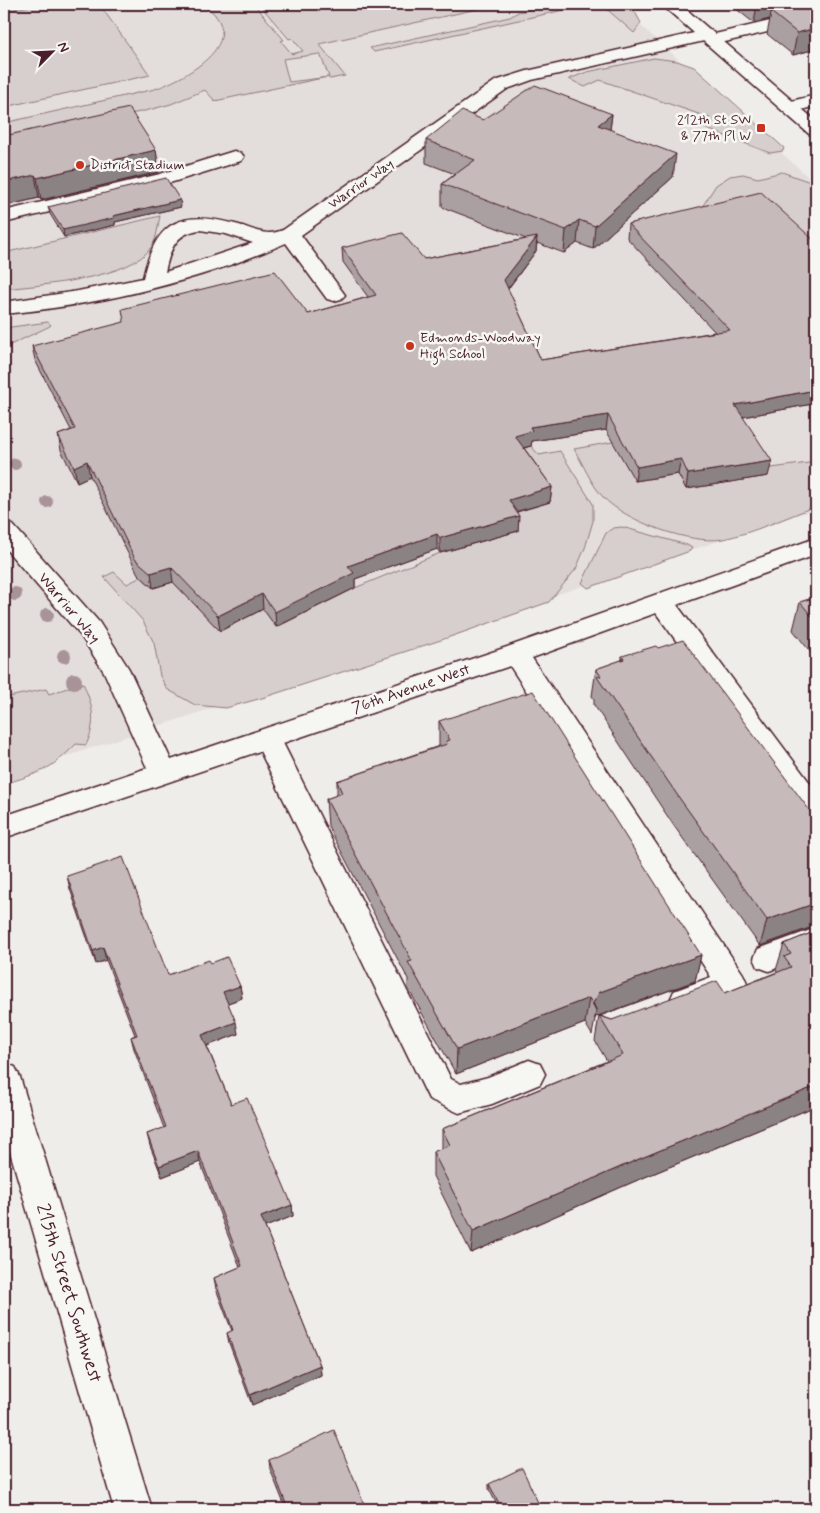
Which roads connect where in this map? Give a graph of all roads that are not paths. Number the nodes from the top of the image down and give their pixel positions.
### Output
1 (670, 4) edge
2 (783, 22) edge
3 (710, 38) junction
4 (816, 101) edge
5 (790, 107) junction
6 (816, 130) edge
7 (234, 157) dead end
8 (4, 217) edge
9 (281, 238) junction
10 (153, 282) junction
11 (334, 295) dead end
12 (4, 308) edge
13 (4, 531) edge
14 (816, 546) edge
15 (661, 602) junction
16 (516, 654) junction
17 (267, 738) junction
18 (163, 773) junction
19 (816, 812) edge
20 (4, 827) edge
21 (816, 940) edge
22 (769, 958) edge
23 (661, 1009) edge
24 (529, 1074) dead end
25 (4, 1077) edge
26 (134, 1509) edge

1 - 3 street
2 - 3 street, Warrior Way
3 - 5 street
3 - 9 street, Warrior Way
4 - 5 street
5 - 6 street
7 - 8 street
9 - 10 street, Warrior Way
9 - 10 street
9 - 11 street
10 - 12 street, Warrior Way
13 - 18 street, Warrior Way
14 - 15 street, 76th Avenue West
15 - 16 street, 76th Avenue West
15 - 19 street
16 - 17 street, 76th Avenue West
16 - 23 street
17 - 18 street, 76th Avenue West
17 - 24 street
18 - 20 street, 76th Avenue West
21 - 22 street
25 - 26 street, 215th Street Southwest

